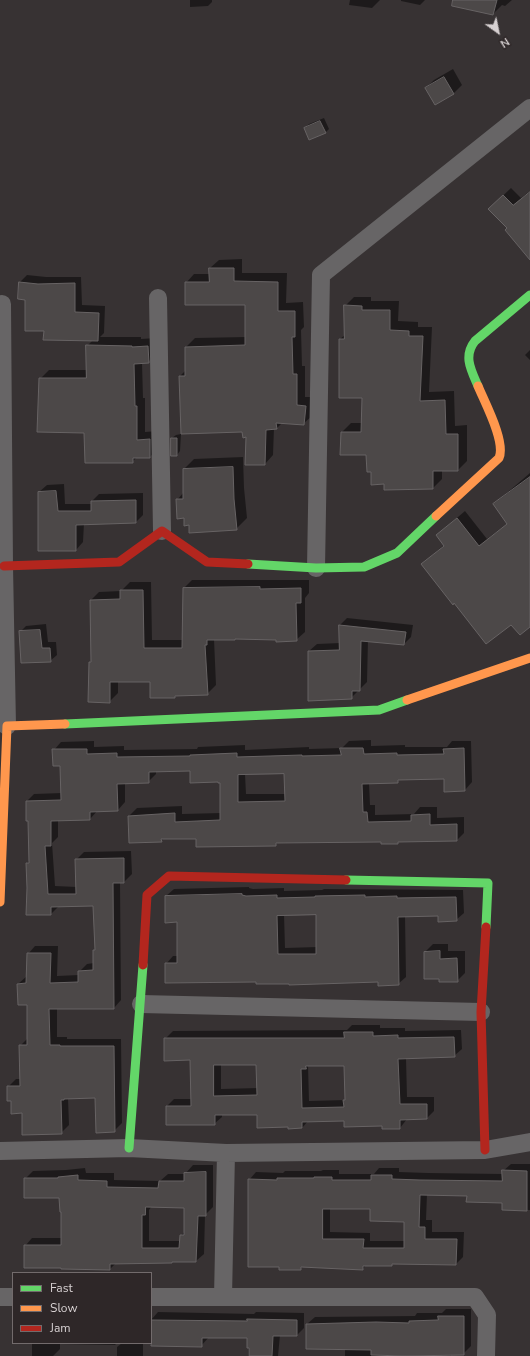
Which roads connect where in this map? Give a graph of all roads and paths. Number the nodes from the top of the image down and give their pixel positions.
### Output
1 (530, 108) edge
2 (530, 295) edge
3 (158, 298) dead end
4 (2, 304) dead end
5 (162, 532) junction
6 (4, 566) junction
7 (316, 568) junction
8 (530, 658) edge
9 (7, 726) junction
10 (0, 902) edge
11 (141, 1004) junction
12 (481, 1012) junction
13 (530, 1142) edge
14 (129, 1148) junction
15 (485, 1150) junction
16 (0, 1151) edge
17 (226, 1152) junction
18 (0, 1297) edge
19 (12, 1297) edge
20 (152, 1297) edge
21 (223, 1297) junction
22 (486, 1356) edge

1 - 7 street
2 - 7 street
3 - 5 street
4 - 6 street
5 - 6 street
5 - 7 street
6 - 9 street
8 - 9 street
9 - 10 street
11 - 12 street
11 - 12 street
11 - 14 street
12 - 15 street
13 - 15 street
14 - 16 street
14 - 17 street
15 - 17 street
17 - 21 street
18 - 19 street
20 - 21 street
21 - 22 street

